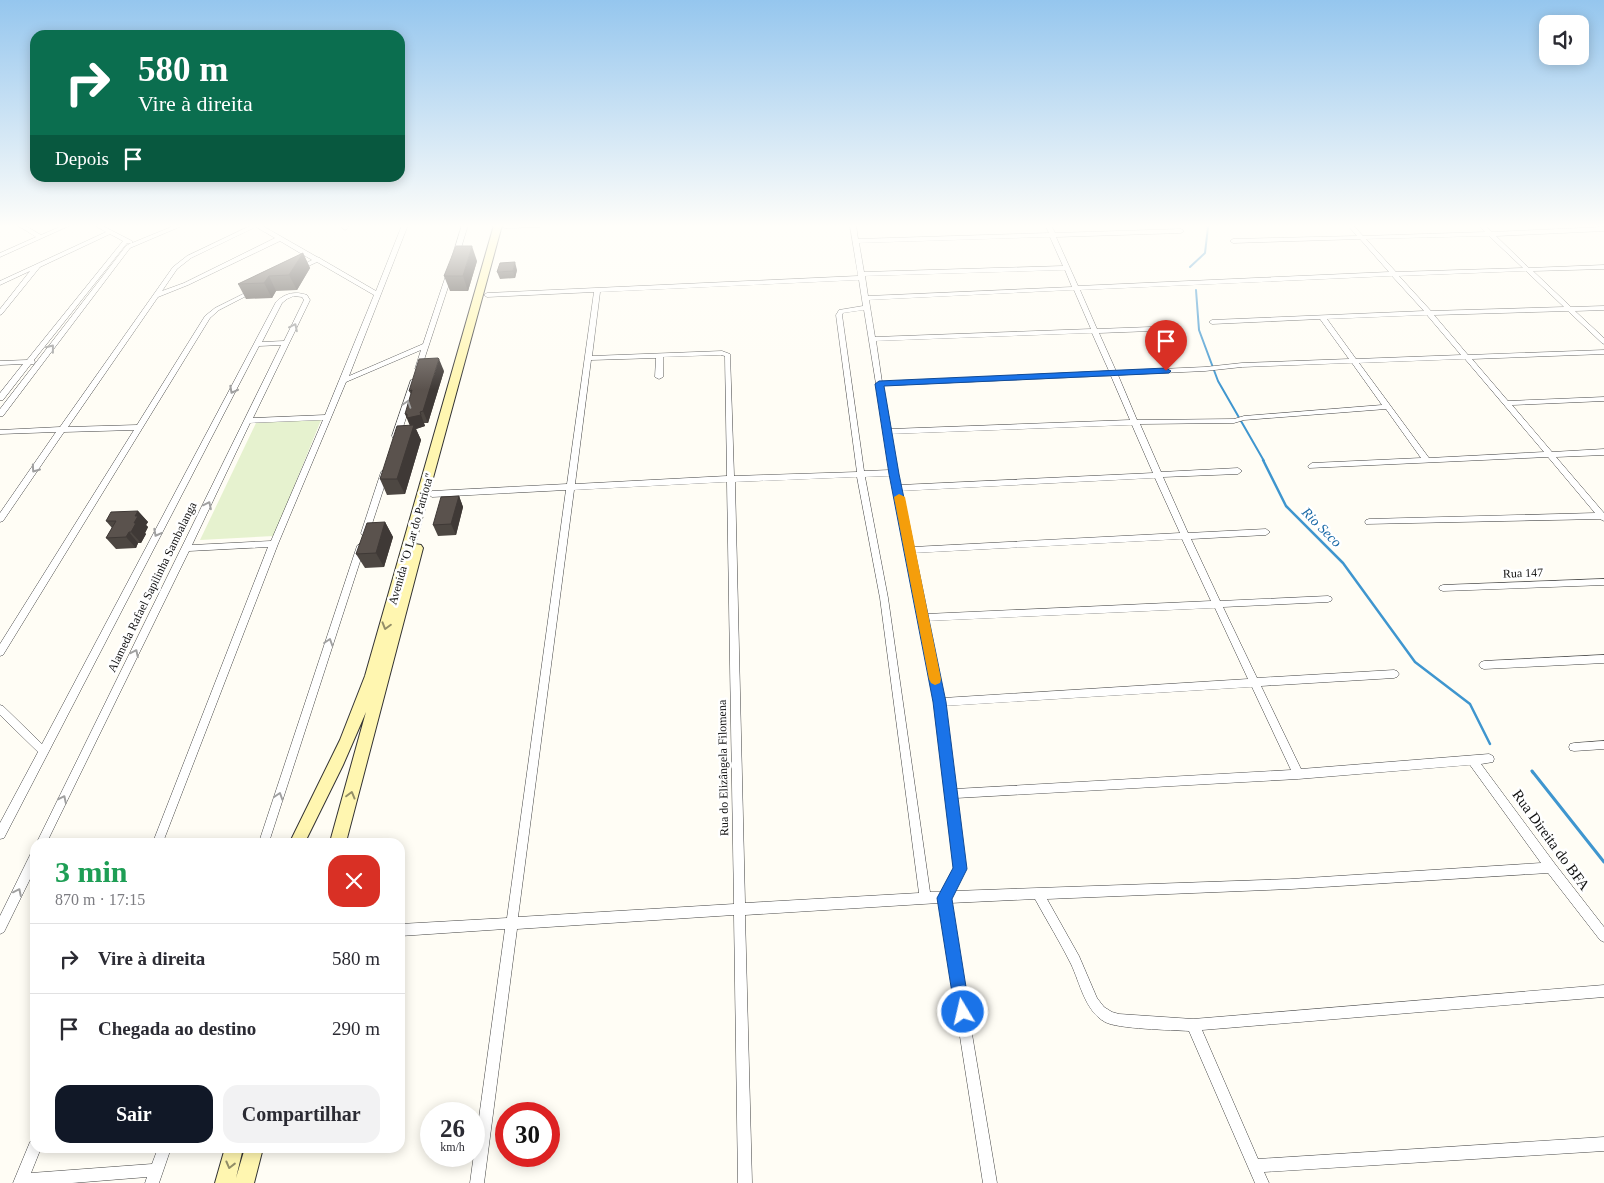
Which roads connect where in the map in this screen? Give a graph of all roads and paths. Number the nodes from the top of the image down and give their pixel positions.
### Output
1 (26, 280) edge
2 (94, 280) edge
3 (103, 280) edge
4 (166, 280) edge
5 (194, 280) edge
6 (353, 280) edge
7 (382, 280) edge
8 (447, 280) edge
9 (487, 280) edge
10 (490, 280) edge
11 (782, 280) edge
12 (862, 280) edge
13 (1072, 280) edge
14 (1271, 280) edge
15 (1400, 280) edge
16 (1539, 280) edge
17 (258, 288) edge
18 (597, 290) junction
19 (1076, 290) junction
20 (376, 294) junction
21 (487, 294) junction
22 (155, 296) junction
23 (865, 303) junction
24 (1604, 308) edge
25 (1570, 310) junction
26 (0, 312) edge
27 (1429, 313) junction
28 (1322, 317) junction
29 (1212, 322) dead end
30 (1177, 328) dead end
31 (1094, 331) junction
32 (872, 339) junction
33 (1604, 342) edge
34 (286, 343) junction
35 (257, 344) junction
36 (426, 346) junction
37 (1604, 352) edge
38 (660, 355) junction
39 (1466, 356) junction
40 (589, 358) junction
41 (1354, 360) junction
42 (28, 362) junction
43 (40, 362) junction
44 (0, 363) edge
45 (349, 364) junction
46 (371, 368) junction
47 (1112, 373) junction
48 (659, 378) dead end
49 (343, 381) junction
50 (879, 384) junction
51 (0, 398) edge
52 (1604, 399) edge
53 (1507, 403) junction
54 (1387, 407) junction
55 (0, 414) edge
56 (328, 417) junction
57 (249, 420) junction
58 (1135, 422) junction
59 (138, 427) junction
60 (63, 429) junction
61 (0, 432) edge
62 (887, 432) junction
63 (392, 448) edge
64 (1604, 452) edge
65 (1551, 455) junction
66 (1427, 461) junction
67 (1312, 466) dead end
68 (386, 467) edge
69 (1238, 471) dead end
70 (894, 474) junction
71 (861, 475) junction
72 (1160, 475) junction
73 (730, 479) junction
74 (570, 487) junction
75 (898, 488) junction
76 (432, 494) junction
77 (1603, 517) edge
78 (0, 519) edge
79 (1369, 522) dead end
80 (1266, 532) dead end
81 (1185, 536) junction
82 (274, 544) junction
83 (186, 548) junction
84 (910, 550) junction
85 (1604, 582) edge
86 (1443, 588) dead end
87 (1328, 599) dead end
88 (1218, 605) junction
89 (924, 618) junction
90 (0, 652) edge
91 (1604, 659) edge
92 (1484, 664) dead end
93 (1394, 674) dead end
94 (1254, 682) junction
95 (940, 702) junction
96 (0, 709) edge
97 (1604, 745) edge
98 (1574, 747) dead end
99 (43, 751) junction
100 (1489, 759) dead end
101 (1474, 762) junction
102 (1298, 774) junction
103 (951, 794) junction
104 (0, 834) edge
105 (44, 838) edge
106 (160, 838) edge
107 (265, 838) edge
108 (299, 838) edge
109 (339, 838) edge
110 (30, 866) edge
111 (1551, 868) junction
112 (1039, 895) junction
113 (925, 898) junction
114 (944, 898) junction
115 (738, 910) junction
116 (513, 923) junction
117 (0, 928) edge
118 (405, 930) edge
119 (1604, 936) edge
120 (1604, 991) edge
121 (1193, 1025) junction
122 (1604, 1144) edge
123 (33, 1153) edge
124 (162, 1153) edge
125 (233, 1153) edge
126 (253, 1153) edge
127 (1255, 1166) junction
128 (155, 1176) edge
129 (21, 1181) edge
130 (225, 1183) edge
131 (244, 1183) edge
132 (477, 1183) edge
133 (745, 1183) edge
134 (990, 1183) edge
135 (1262, 1183) edge

1 - 26 street
2 - 42 street
43 -> 3 street
4 - 22 street
5 - 22 street
6 - 20 street
7 - 20 street
8 - 36 street
9 -> 108 main road, Avenida "O Lar do Patriota"
10 - 21 main road, Avenida "O Lar do Patriota"
11 - 18 street
12 - 23 street
13 - 19 street
14 - 19 street
15 - 27 street
16 - 25 street
17 - 59 street
18 - 21 street
18 - 40 street
19 - 23 street
19 - 31 street
20 - 45 street
21 - 76 main road, Avenida "O Lar do Patriota"
22 - 60 street
23 - 32 street
23 - 71 street
24 - 25 street
25 - 27 street
25 - 33 street
27 - 28 street
27 - 39 street
28 - 29 street
28 - 41 street
30 - 31 street
31 - 32 street
31 - 47 street
32 - 50 street
34 - 35 street
34 -> 35 street, Alameda Rafael Sapilinha Sambalanga
34 - 57 street, Alameda Rafael Sapilinha Sambalanga
35 -> 99 street, Alameda Rafael Sapilinha Sambalanga
36 - 46 street
63 -> 36 street
37 - 39 street
38 - 40 street
38 - 48 street
38 - 73 street, Rua do Elizângela Filomena
39 - 41 street
39 - 53 street
40 - 74 street
41 - 47 street
41 - 54 street
42 - 43 street
42 - 44 street
42 - 51 street
43 - 55 street
45 - 46 street
45 - 49 street
46 - 49 street
47 - 50 street
47 - 58 street
49 - 56 street
50 - 62 street
52 - 53 street
53 - 65 street
54 - 58 street
54 - 66 street
56 - 57 street
56 - 82 street
83 -> 57 street, Alameda Rafael Sapilinha Sambalanga
58 - 62 street
58 - 72 street
59 - 60 street
59 - 90 street
60 - 61 street
60 -> 78 street
62 - 70 street
64 - 65 street
65 - 66 street
65 - 77 street
66 - 67 street
107 -> 68 street
69 - 72 street
70 - 71 street
70 - 75 street
71 - 73 street
71 - 113 street
72 - 75 street
72 - 81 street
73 - 74 street
73 - 115 street, Rua do Elizângela Filomena
74 - 76 street
74 - 116 street
75 - 84 street
109 -> 76 main road, Avenida "O Lar do Patriota"
77 - 79 street
80 - 81 street
81 - 84 street
81 - 88 street
82 - 83 street
82 - 106 street
105 -> 83 street, Alameda Rafael Sapilinha Sambalanga
84 - 89 street
85 - 86 street, Rua 147
87 - 88 street
88 - 89 street
88 - 94 street
89 - 95 street
91 - 92 street
93 - 94 street
94 - 95 street
94 - 102 street
95 - 103 street
96 - 99 street
97 - 98 street
99 - 104 street, Alameda Rafael Sapilinha Sambalanga
100 - 101 street
101 - 102 street
101 - 111 street, Rua Direita do BFA
102 - 103 street
103 - 114 street
117 -> 110 street
111 - 112 street
111 - 119 street, Rua Direita do BFA
112 - 114 street
112 - 121 street
113 - 114 street
113 - 115 street
114 - 134 street
115 - 116 street
115 - 133 street, Rua do Elizângela Filomena
116 - 118 street
116 - 132 street
120 - 121 street
121 - 127 street
122 - 127 street
123 - 129 street
124 - 128 street
125 -> 130 main road
126 - 131 main road
127 - 135 street
128 - 129 street

